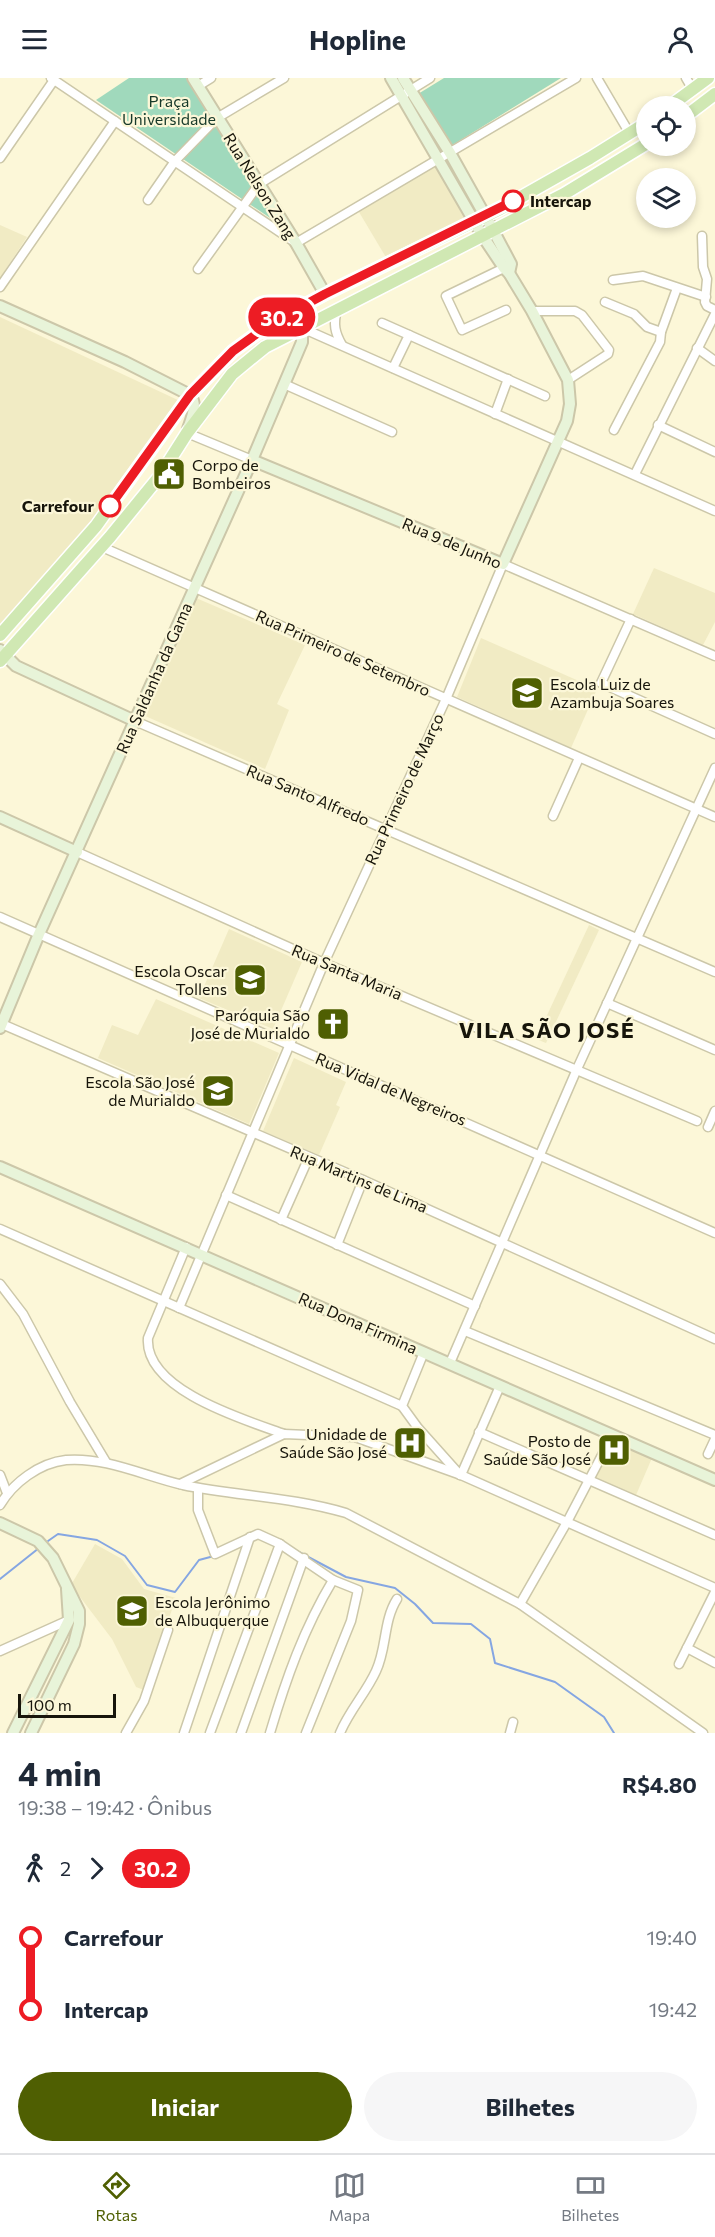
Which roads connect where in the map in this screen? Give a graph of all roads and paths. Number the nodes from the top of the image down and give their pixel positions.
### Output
1 (211, 78) edge
2 (284, 78) edge
3 (391, 78) edge
4 (403, 78) edge
5 (430, 78) edge
6 (576, 78) edge
7 (597, 78) edge
8 (686, 78) edge
9 (708, 78) edge
10 (52, 79) edge
11 (195, 82) edge
12 (693, 90) junction
13 (406, 93) junction
14 (715, 94) edge
15 (684, 96) edge
16 (696, 108) edge
17 (217, 118) junction
18 (115, 121) junction
19 (636, 130) edge
20 (630, 134) junction
21 (636, 150) edge
22 (450, 153) junction
23 (0, 158) edge
24 (175, 161) junction
25 (439, 161) junction
26 (259, 184) junction
27 (148, 200) dead end
28 (242, 206) junction
29 (479, 219) junction
30 (488, 233) junction
31 (702, 236) dead end
32 (296, 243) junction
33 (508, 268) junction
34 (198, 269) dead end
35 (613, 280) dead end
36 (0, 287) edge
37 (677, 288) junction
38 (325, 294) junction
39 (706, 297) junction
40 (605, 302) dead end
41 (0, 306) edge
42 (337, 310) junction
43 (506, 310) dead end
44 (532, 311) junction
45 (713, 311) edge
46 (381, 322) dead end
47 (302, 328) junction
48 (661, 332) junction
49 (409, 335) junction
50 (342, 345) junction
51 (697, 348) junction
52 (715, 361) edge
53 (393, 368) junction
54 (508, 379) junction
55 (568, 380) junction
56 (284, 384) junction
57 (190, 395) junction
58 (545, 396) dead end
59 (495, 414) junction
60 (658, 425) junction
61 (614, 430) dead end
62 (392, 432) dead end
63 (187, 433) junction
64 (556, 441) junction
65 (715, 452) edge
66 (252, 460) junction
67 (634, 474) junction
68 (715, 511) edge
69 (102, 547) junction
70 (503, 564) junction
71 (194, 588) junction
72 (631, 619) junction
73 (0, 636) edge
74 (1, 656) edge
75 (715, 656) edge
76 (446, 699) junction
77 (135, 721) junction
78 (715, 734) edge
79 (579, 758) junction
80 (715, 768) edge
81 (694, 809) junction
82 (553, 816) dead end
83 (0, 817) edge
84 (715, 818) edge
85 (386, 829) junction
86 (77, 852) junction
87 (0, 917) edge
88 (39, 934) junction
89 (636, 939) junction
90 (324, 963) junction
91 (715, 972) edge
92 (607, 1003) junction
93 (0, 1025) edge
94 (290, 1046) junction
95 (715, 1050) edge
96 (577, 1069) junction
97 (715, 1111) edge
98 (697, 1121) dead end
99 (708, 1127) dead end
100 (253, 1134) junction
101 (539, 1154) junction
102 (309, 1157) junction
103 (0, 1167) edge
104 (363, 1180) junction
105 (226, 1195) junction
106 (281, 1220) junction
107 (0, 1229) edge
108 (715, 1233) edge
109 (502, 1243) junction
110 (337, 1245) junction
111 (186, 1247) junction
112 (201, 1254) junction
113 (0, 1284) edge
114 (164, 1301) junction
115 (475, 1306) junction
116 (179, 1308) junction
117 (465, 1331) junction
118 (715, 1340) edge
119 (424, 1352) junction
120 (450, 1363) junction
121 (500, 1386) junction
122 (402, 1406) junction
123 (479, 1432) junction
124 (284, 1434) junction
125 (612, 1436) junction
126 (715, 1437) edge
127 (708, 1454) dead end
128 (106, 1462) junction
129 (0, 1475) edge
130 (461, 1475) junction
131 (590, 1479) junction
132 (715, 1480) edge
133 (179, 1484) junction
134 (198, 1488) junction
135 (7, 1493) junction
136 (0, 1505) edge
137 (567, 1522) junction
138 (0, 1523) edge
139 (715, 1535) edge
140 (250, 1537) junction
141 (280, 1544) junction
142 (304, 1558) junction
143 (333, 1580) junction
144 (67, 1588) junction
145 (715, 1590) edge
146 (397, 1599) dead end
147 (520, 1604) junction
148 (69, 1620) junction
149 (168, 1630) dead end
150 (61, 1636) junction
151 (74, 1644) junction
152 (687, 1648) junction
153 (0, 1651) edge
154 (715, 1663) edge
155 (679, 1664) dead end
156 (513, 1722) dead end
157 (13, 1733) edge
158 (31, 1733) edge
159 (126, 1733) edge
160 (184, 1733) edge
161 (210, 1733) edge
162 (241, 1733) edge
163 (270, 1733) edge
164 (306, 1733) edge
165 (340, 1733) edge
166 (510, 1733) edge
167 (703, 1733) edge

1 - 11 street
2 - 17 street
3 - 13 street
4 - 13 street
5 - 13 street
6 - 22 street
7 - 20 street
8 - 12 street
9 - 12 main road
10 - 18 street
10 - 23 street
11 - 17 street, Rua Nelson Zang
12 - 15 main road
13 - 22 street
13 - 25 street
13 - 26 street
14 - 16 main road
17 - 24 street
17 - 26 street, Rua Nelson Zang
18 - 24 street
18 - 36 street
19 - 20 main road
20 - 29 main road
21 - 30 main road
22 - 25 street
22 - 29 street
24 - 27 street
24 - 28 street
25 - 29 street
25 - 32 street
26 - 28 street
26 - 32 street, Rua Nelson Zang
28 - 32 street
28 - 34 street
29 - 30 street, Rua Primeiro de Março
29 - 38 main road
30 - 33 street, Rua Primeiro de Março
30 - 42 main road
31 - 39 street
32 - 38 street, Rua Nelson Zang
33 - 43 street
33 - 44 street, Rua Primeiro de Março
35 - 37 street
37 - 39 street
37 - 48 street
38 - 57 main road
39 - 45 street
40 - 48 street
41 - 57 street
42 - 47 main road
42 - 50 street
44 - 55 street, Rua Primeiro de Março
44 - 55 street
45 - 51 street
46 - 49 street
47 - 50 street
47 - 56 street, Rua Saldanha da Gama
47 - 63 main road
48 - 61 street
49 - 53 street
49 - 54 street
50 - 53 street
51 - 52 street
51 - 60 street
53 - 59 street
54 - 58 street
54 - 59 street
55 - 64 street, Rua Primeiro de Março
56 - 62 street
56 - 66 street, Rua Saldanha da Gama
57 - 63 street
57 - 73 main road
59 - 64 street
60 - 65 street
60 - 67 street
63 - 66 street, Rua 9 de Junho
63 - 69 main road
64 - 67 street
64 - 70 street, Rua Primeiro de Março
66 - 70 street, Rua 9 de Junho
66 - 71 street, Rua Saldanha da Gama
67 - 68 street
69 - 71 street, Rua Primeiro de Setembro
69 - 74 main road
70 - 72 street, Rua 9 de Junho
70 - 76 street, Rua Primeiro de Março
71 - 76 street, Rua Primeiro de Setembro
71 - 77 street, Rua Saldanha da Gama
72 - 75 street, Rua 9 de Junho
72 - 78 street
74 - 77 street, Rua Santo Alfredo
76 - 79 street, Rua Primeiro de Setembro
76 - 85 street, Rua Primeiro de Março
77 - 85 street, Rua Santo Alfredo
77 - 86 street, Rua Saldanha da Gama
79 - 81 street, Rua Primeiro de Setembro
79 - 82 street
80 - 81 street
81 - 84 street, Rua Primeiro de Setembro
81 - 89 street
83 - 86 street, Rua Santa Maria
85 - 89 street, Rua Santo Alfredo
85 - 90 street, Rua Primeiro de Março
86 - 88 street, Rua Saldanha da Gama
86 - 90 street, Rua Santa Maria
87 - 88 street, Rua Vidal de Negreiros
88 - 93 street, Rua Saldanha da Gama
88 - 94 street, Rua Vidal de Negreiros
89 - 91 street, Rua Santo Alfredo
89 - 92 street
90 - 94 street, Rua Primeiro de Março
90 - 96 street, Rua Santa Maria
92 - 95 street
92 - 96 street
93 - 100 street, Rua Martins de Lima
94 - 100 street, Rua Primeiro de Março
94 - 101 street, Rua Vidal de Negreiros
96 - 98 street, Rua Santa Maria
96 - 101 street
97 - 99 street
100 - 102 street, Rua Martins de Lima
100 - 105 street, Rua Primeiro de Março
101 - 108 street, Rua Vidal de Negreiros
101 - 109 street
102 - 104 street, Rua Martins de Lima
102 - 106 street
103 - 111 street, Rua Dona Firmina
104 - 109 street, Rua Martins de Lima
104 - 110 street
105 - 106 street
105 - 112 street, Rua Primeiro de Março
106 - 110 street
107 - 114 street
109 - 115 street
109 - 118 street, Rua Martins de Lima
110 - 115 street
111 - 112 street, Rua Dona Firmina
111 - 114 street
112 - 116 street, Rua Primeiro de Março
112 - 119 street, Rua Dona Firmina
113 - 128 street
114 - 116 street
114 - 124 street
115 - 117 street
116 - 122 street
117 - 120 street
117 - 126 street
119 - 120 street, Rua Dona Firmina
119 - 122 street
120 - 121 street, Rua Dona Firmina
121 - 123 street
121 - 125 street, Rua Dona Firmina
122 - 130 street
123 - 130 street
123 - 131 street
124 - 130 street
124 - 133 street
125 - 131 street
125 - 132 street, Rua Dona Firmina
126 - 127 street
128 - 133 street
128 - 135 street
129 - 135 street
130 - 137 street
131 - 137 street
131 - 139 street
133 - 134 street
134 - 140 street
134 - 147 street
135 - 136 street
137 - 145 street
137 - 147 street
138 - 144 street
140 - 141 street
140 - 160 street
141 - 142 street
141 - 161 street
142 - 143 street
142 - 162 street
143 - 163 street
143 - 164 street
144 - 148 street
144 - 151 street
145 - 152 street
146 - 165 street
147 - 167 street
148 - 150 street
148 - 153 street
149 - 159 street
150 - 151 street
150 - 157 street
151 - 158 street
152 - 154 street
152 - 155 street
156 - 166 street

